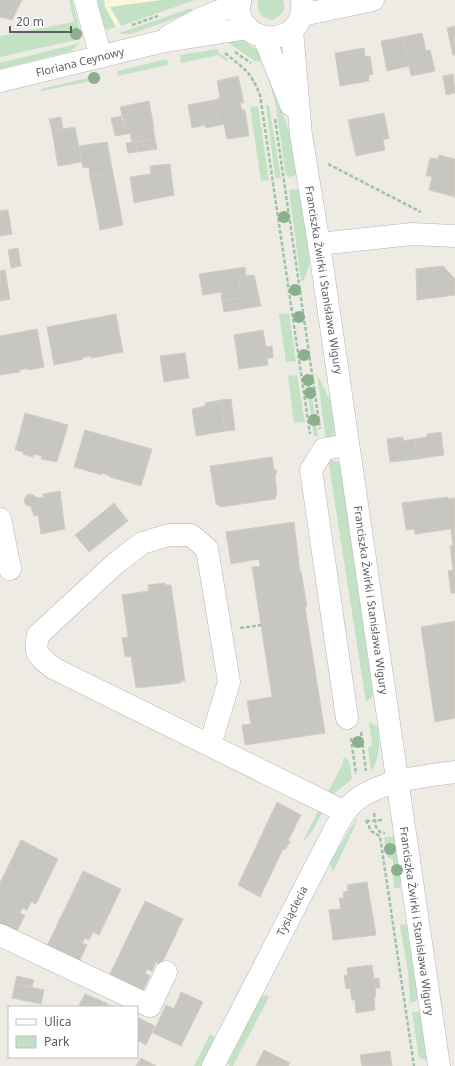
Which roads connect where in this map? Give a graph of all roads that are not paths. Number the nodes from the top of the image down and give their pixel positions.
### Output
1 (85, 0) edge
2 (373, 0) edge
3 (240, 2) edge
4 (299, 15) edge
5 (256, 33) junction
6 (160, 42) junction
7 (102, 57) junction
8 (0, 81) edge
9 (303, 144) junction
10 (455, 236) edge
11 (319, 244) junction
12 (348, 445) junction
13 (0, 519) edge
14 (10, 570) dead end
15 (349, 727) road end
16 (210, 746) junction
17 (455, 772) edge
18 (398, 781) junction
19 (355, 814) junction
20 (0, 935) edge
21 (166, 972) dead end
22 (213, 1066) edge
23 (438, 1066) edge

1 - 7 street
2 - 4 street
3 - 5 street, Franciszka Żwirki i Stanisława Wigury
3 - 6 street, Floriana Ceynowy
4 - 5 street, Floriana Ceynowy
4 - 9 street, Franciszka Żwirki i Stanisława Wigury
5 - 6 street, Floriana Ceynowy
5 - 9 street, Franciszka Żwirki i Stanisława Wigury
6 - 7 street, Floriana Ceynowy
7 - 8 street, Floriana Ceynowy
9 - 11 street, Franciszka Żwirki i Stanisława Wigury
10 - 11 street
11 - 12 street, Franciszka Żwirki i Stanisława Wigury
12 - 15 street
12 - 18 street, Franciszka Żwirki i Stanisława Wigury
13 - 14 street
16 - 16 street
16 - 19 street
17 - 18 street, Tysiąclecia
18 - 19 street, Tysiąclecia
18 - 23 street, Franciszka Żwirki i Stanisława Wigury
19 - 22 street, Tysiąclecia
20 - 21 street

